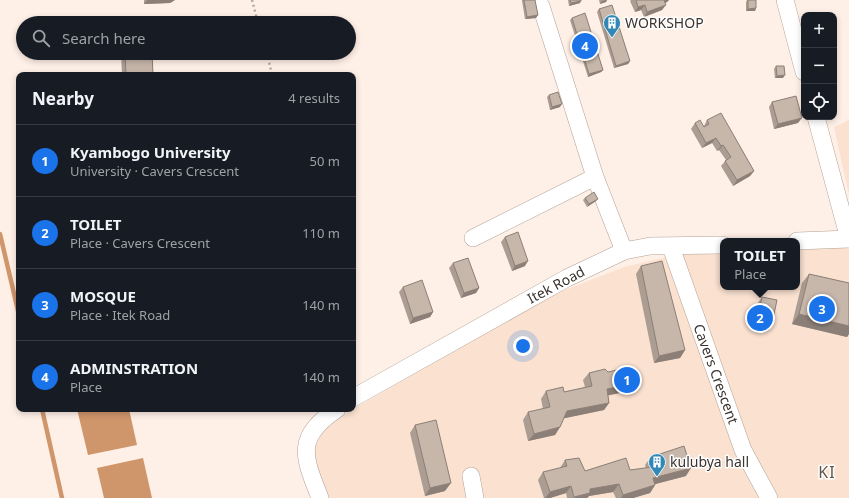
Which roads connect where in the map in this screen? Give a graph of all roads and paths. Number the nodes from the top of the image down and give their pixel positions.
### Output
1 (252, 0) edge
2 (785, 0) edge
3 (541, 6) dead end
4 (256, 16) edge
5 (269, 60) edge
6 (801, 61) edge
7 (271, 72) edge
8 (817, 120) edge
9 (595, 177) junction
10 (473, 238) dead end
11 (849, 239) edge
12 (800, 241) edge
13 (720, 245) edge
14 (671, 247) junction
15 (624, 251) junction
16 (356, 396) edge
17 (332, 412) edge
18 (471, 476) dead end
19 (320, 498) edge
20 (475, 498) edge
21 (769, 498) edge

1 - 4 path
2 - 6 street
3 - 9 street
5 - 7 path
8 - 11 street
9 - 10 street
9 - 15 street
11 - 12 street
13 - 14 street, Itek Road
14 - 15 street, Itek Road
14 - 21 street, Cavers Crescent
15 - 16 street, Itek Road
17 - 19 street
18 - 20 street

